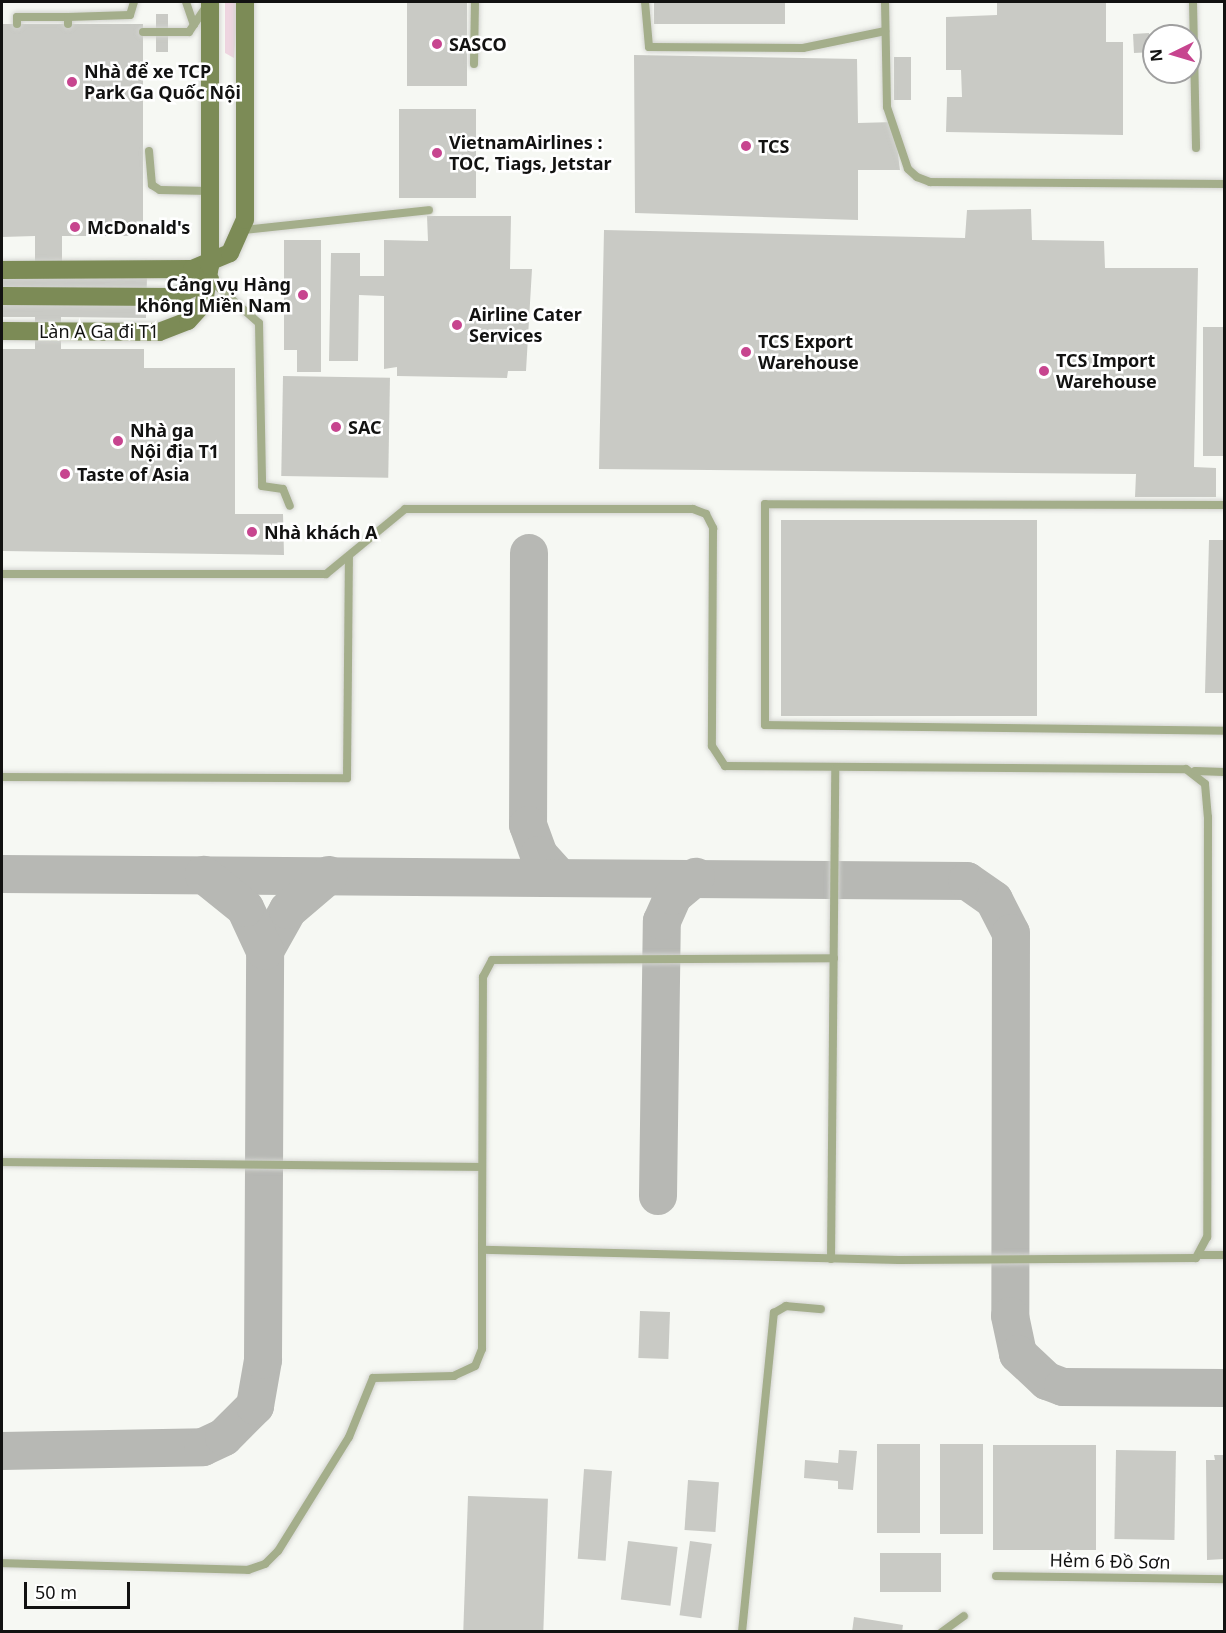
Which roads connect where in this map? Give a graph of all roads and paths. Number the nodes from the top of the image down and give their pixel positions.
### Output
1 (134, 2) edge
2 (186, 2) edge
3 (209, 2) edge
4 (245, 2) edge
5 (475, 2) edge
6 (645, 2) edge
7 (885, 2) edge
8 (1193, 2) edge
9 (17, 24) dead end
10 (194, 25) junction
11 (885, 31) junction
12 (143, 32) dead end
13 (474, 64) dead end
14 (1196, 148) dead end
15 (149, 151) dead end
16 (1224, 184) edge
17 (210, 191) junction
18 (429, 210) dead end
19 (243, 230) junction
20 (2, 270) edge
21 (210, 273) junction
22 (2, 296) edge
23 (2, 331) edge
24 (1224, 505) edge
25 (290, 506) dead end
26 (349, 557) junction
27 (2, 574) edge
28 (1224, 731) edge
29 (836, 769) junction
30 (1194, 771) junction
31 (1224, 772) edge
32 (2, 777) edge
33 (834, 958) junction
34 (2, 1162) edge
35 (482, 1167) junction
36 (482, 1250) junction
37 (1201, 1255) junction
38 (1224, 1255) edge
39 (831, 1259) junction
40 (821, 1309) dead end
41 (2, 1563) edge
42 (996, 1576) dead end
43 (1224, 1579) edge
44 (964, 1616) dead end
45 (742, 1632) edge
46 (942, 1632) edge

1 - 9 lane
2 - 10 lane
3 - 10 lane
3 - 17 street
4 - 19 street
5 - 13 lane
6 - 11 lane
7 - 11 lane
8 - 14 lane
10 - 12 lane
11 - 16 lane
15 - 17 lane
17 - 21 street
18 - 19 lane
19 - 21 street
20 - 21 street
21 - 22 street
21 - 23 street, Làn A Ga đi T1
21 - 25 lane
24 - 28 lane
26 - 27 lane
26 - 29 lane
26 - 32 lane
29 - 30 lane
29 - 33 lane
30 - 31 lane
30 - 37 lane
33 - 35 lane
33 - 39 lane
34 - 35 lane
35 - 36 lane
36 - 39 lane
36 - 41 lane
37 - 38 lane
37 - 39 lane
40 - 45 lane
42 - 43 lane, Hẻm 6 Đồ Sơn
44 - 46 lane

